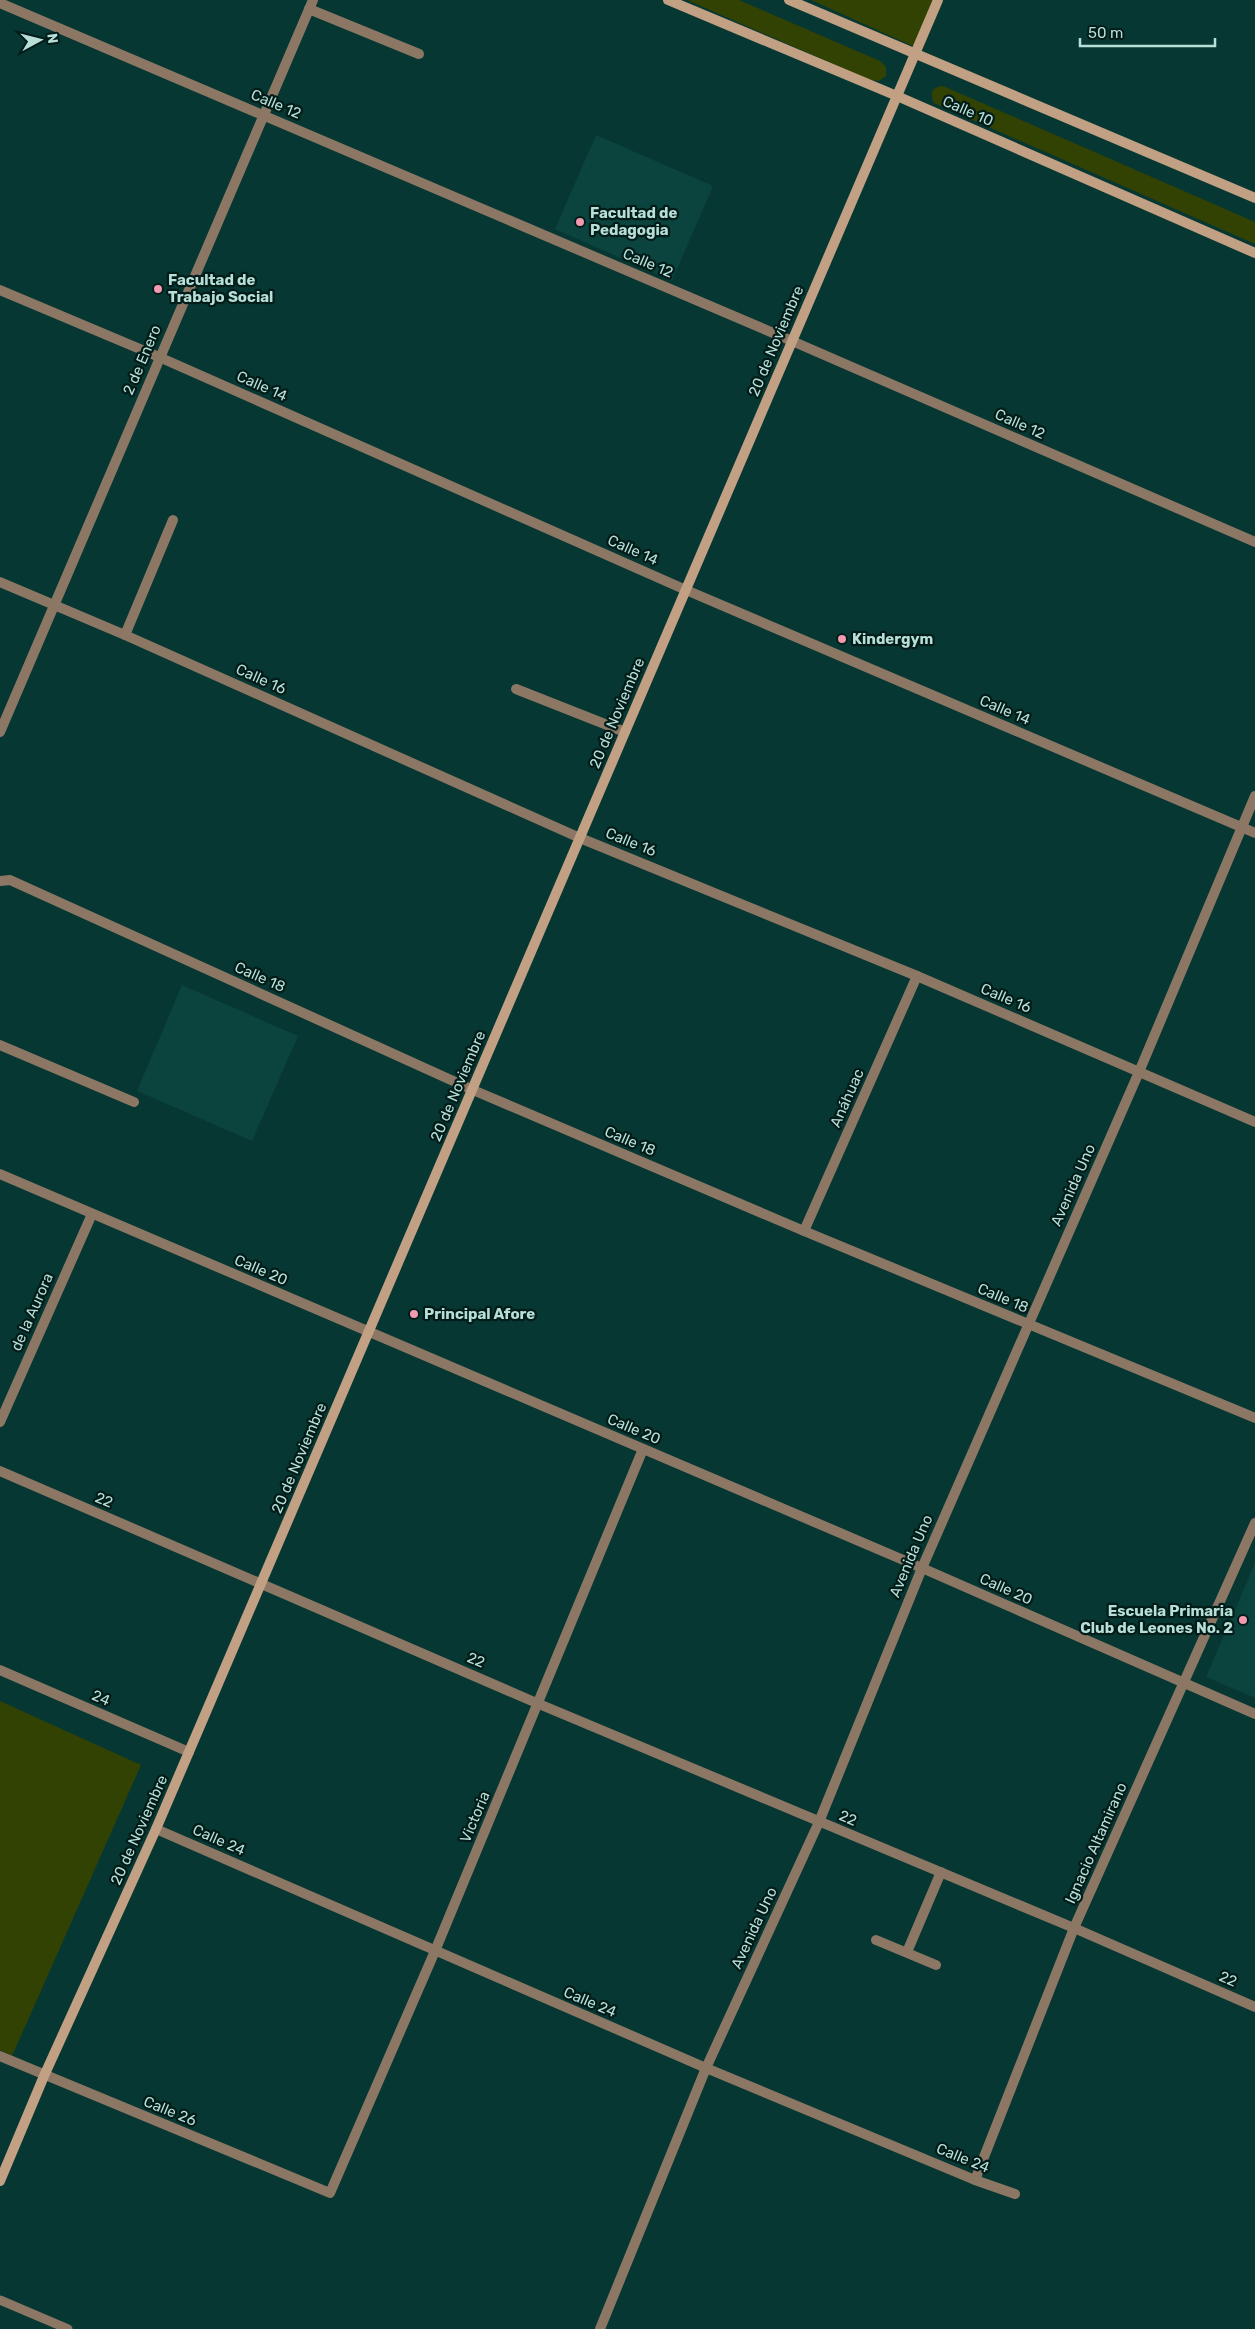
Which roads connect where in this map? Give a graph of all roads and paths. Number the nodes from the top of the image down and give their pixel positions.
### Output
1 (668, 0) edge
2 (789, 0) edge
3 (938, 0) edge
4 (0, 4) edge
5 (311, 4) edge
6 (419, 54) dead end
7 (915, 54) junction
8 (897, 96) junction
9 (264, 115) junction
10 (1255, 198) edge
11 (1255, 253) edge
12 (0, 290) edge
13 (792, 341) junction
14 (159, 356) junction
15 (173, 520) dead end
16 (1255, 542) edge
17 (0, 582) edge
18 (686, 590) junction
19 (54, 605) junction
20 (125, 635) junction
21 (516, 689) dead end
22 (0, 732) edge
23 (625, 732) junction
24 (1255, 796) edge
25 (1241, 828) junction
26 (1255, 834) edge
27 (580, 838) junction
28 (0, 881) edge
29 (917, 976) junction
30 (0, 1045) edge
31 (1139, 1072) junction
32 (472, 1090) junction
33 (134, 1102) dead end
34 (1255, 1122) edge
35 (0, 1174) edge
36 (92, 1214) junction
37 (804, 1231) junction
38 (1029, 1325) junction
39 (369, 1332) junction
40 (1255, 1418) edge
41 (0, 1422) edge
42 (643, 1449) junction
43 (0, 1471) edge
44 (1255, 1523) edge
45 (922, 1568) junction
46 (261, 1584) junction
47 (0, 1670) edge
48 (1185, 1684) junction
49 (539, 1704) junction
50 (1255, 1714) edge
51 (189, 1752) junction
52 (819, 1822) junction
53 (156, 1829) junction
54 (941, 1872) junction
55 (1074, 1928) junction
56 (876, 1940) dead end
57 (435, 1951) junction
58 (907, 1952) junction
59 (936, 1965) dead end
60 (1255, 2007) edge
61 (0, 2056) edge
62 (706, 2068) junction
63 (44, 2076) junction
64 (975, 2180) junction
65 (0, 2181) edge
66 (330, 2194) joint
67 (1015, 2194) dead end
68 (0, 2300) edge
69 (68, 2329) edge
70 (600, 2329) edge

1 - 8 main road, Calle 10
2 - 7 main road
3 - 7 main road, 20 de Noviembre
4 - 9 street, Calle 12
5 - 6 street
5 - 9 street, 2 de Enero
7 - 8 main road, 20 de Noviembre
7 - 10 main road
8 - 11 main road, Calle 10
8 - 13 main road, 20 de Noviembre
9 - 13 street, Calle 12
9 - 14 street, 2 de Enero
12 - 14 street, Calle 14
13 - 16 street, Calle 12
13 - 18 main road, 20 de Noviembre
14 - 18 street, Calle 14
14 - 19 street, 2 de Enero
15 - 20 street
17 - 19 street, Calle 16
18 - 23 main road, 20 de Noviembre
18 - 25 street, Calle 14
19 - 20 street, Calle 16
19 - 22 street, 2 de Enero
20 - 27 street, Calle 16
21 - 23 street
23 - 27 main road, 20 de Noviembre
24 - 25 street, Avenida Uno
25 - 26 street, Calle 14
25 - 31 street, Avenida Uno
27 - 29 street, Calle 16
27 - 32 main road, 20 de Noviembre
28 - 32 street, Calle 18
29 - 31 street, Calle 16
29 - 37 street, Anáhuac
30 - 33 street
31 - 34 street, Calle 16
31 - 38 street, Avenida Uno
32 - 37 street, Calle 18
32 - 39 main road, 20 de Noviembre
35 - 36 street, Calle 20
36 - 39 street, Calle 20
36 - 41 street, de la Aurora
37 - 38 street, Calle 18
38 - 40 street, Calle 18
38 - 45 street, Avenida Uno
39 - 42 street, Calle 20
39 - 46 main road, 20 de Noviembre
42 - 45 street, Calle 20
42 - 49 street, Victoria
43 - 46 street, 22
44 - 48 street, Ignacio Altamirano
45 - 48 street, Calle 20
45 - 52 street, Avenida Uno
46 - 49 street, 22
46 - 51 main road, 20 de Noviembre
47 - 51 street, 24
48 - 50 street, Calle 20
48 - 55 street, Ignacio Altamirano
49 - 52 street, 22
49 - 57 street, Victoria
51 - 53 main road, 20 de Noviembre
52 - 54 street, 22
52 - 62 street, Avenida Uno
53 - 57 street, Calle 24
53 - 63 main road, 20 de Noviembre
54 - 55 street, 22
54 - 58 street
55 - 60 street, 22
55 - 64 street, Ignacio Altamirano
56 - 58 street
57 - 62 street, Calle 24
57 - 66 street, Victoria
58 - 59 street
61 - 63 street, Calle 26
62 - 64 street, Calle 24
62 - 70 street, Avenida Uno
63 - 65 main road, 20 de Noviembre
63 - 66 street, Calle 26
64 - 67 street, Calle 24
68 - 69 lane

